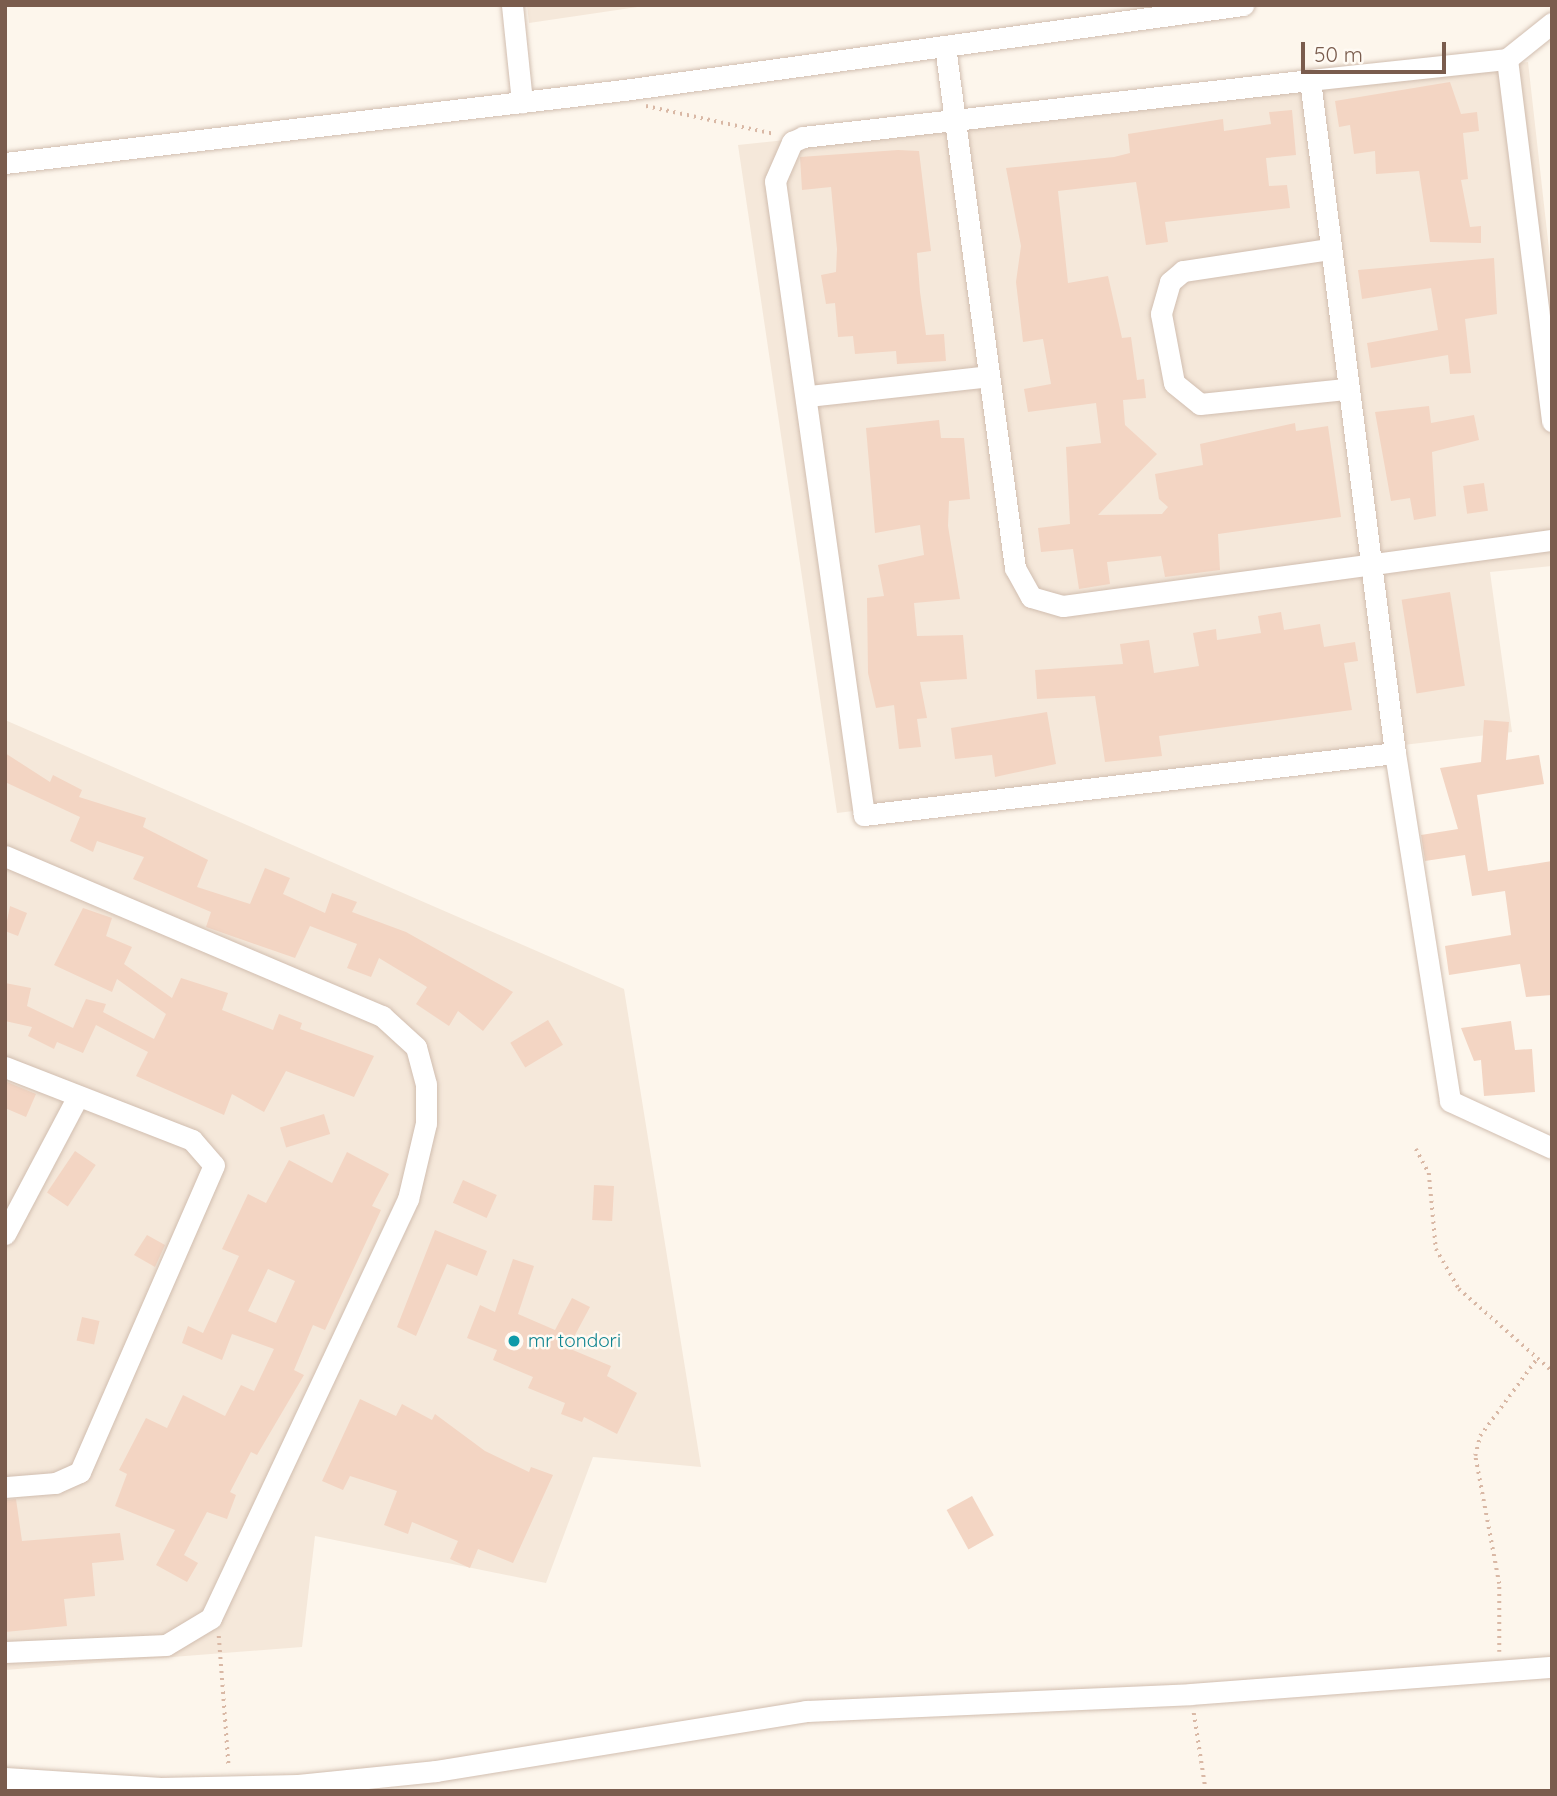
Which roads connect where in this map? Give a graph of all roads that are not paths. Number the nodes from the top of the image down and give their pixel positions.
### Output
1 (512, 5) edge
2 (1243, 5) edge
3 (1552, 23) edge
4 (944, 46) junction
5 (1507, 59) junction
6 (1310, 80) junction
7 (522, 102) junction
8 (955, 120) junction
9 (5, 163) edge
10 (1329, 249) junction
11 (989, 376) junction
12 (1345, 389) junction
13 (809, 396) junction
14 (1552, 421) edge
15 (1552, 540) edge
16 (1372, 569) junction
17 (1395, 753) junction
18 (5, 856) edge
19 (5, 1067) edge
20 (78, 1096) junction
21 (1552, 1148) edge
22 (5, 1234) edge
23 (5, 1487) edge
24 (5, 1652) edge
25 (1552, 1667) edge
26 (5, 1778) edge

1 - 7 street
2 - 4 street
3 - 5 street
4 - 7 street
4 - 8 street
5 - 6 street
5 - 14 street
6 - 8 street
6 - 10 street
7 - 9 street
8 - 11 street
8 - 13 street
10 - 12 street
10 - 12 street
11 - 13 street
11 - 16 street
12 - 16 street
13 - 17 street
15 - 16 street
16 - 17 street
17 - 21 street
18 - 24 street
19 - 20 street
20 - 22 street
20 - 23 street
25 - 26 street

